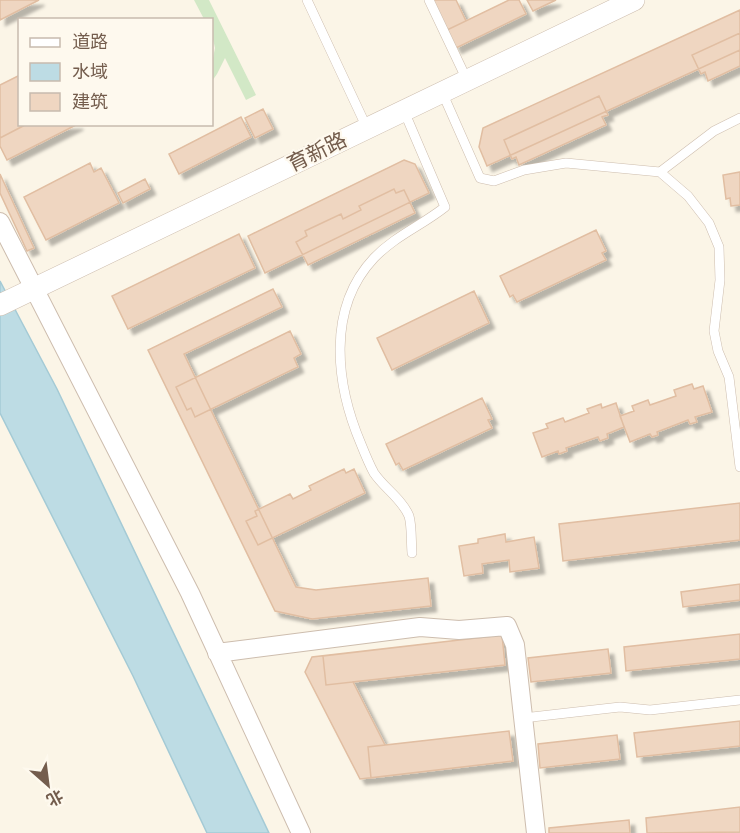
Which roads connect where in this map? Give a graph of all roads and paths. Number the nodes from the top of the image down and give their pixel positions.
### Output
1 (307, 0) edge
2 (429, 0) edge
3 (634, 0) edge
4 (467, 80) junction
5 (442, 92) junction
6 (404, 111) junction
7 (740, 118) edge
8 (367, 128) junction
9 (660, 172) junction
10 (0, 222) edge
11 (30, 290) junction
12 (0, 305) edge
13 (740, 467) edge
14 (412, 553) dead end
15 (217, 653) junction
16 (740, 700) edge
17 (523, 718) junction
18 (301, 833) edge
19 (536, 833) edge

1 - 8 lane
2 - 4 lane
3 - 4 street, 育新路
4 - 5 street, 育新路
5 - 6 street, 育新路
5 - 9 lane
6 - 8 street, 育新路
6 - 14 lane
7 - 9 lane
8 - 11 street, 育新路
9 - 13 lane
10 - 11 street
11 - 12 street, 育新路
11 - 15 street
15 - 17 street
15 - 18 street
16 - 17 lane
17 - 19 street

